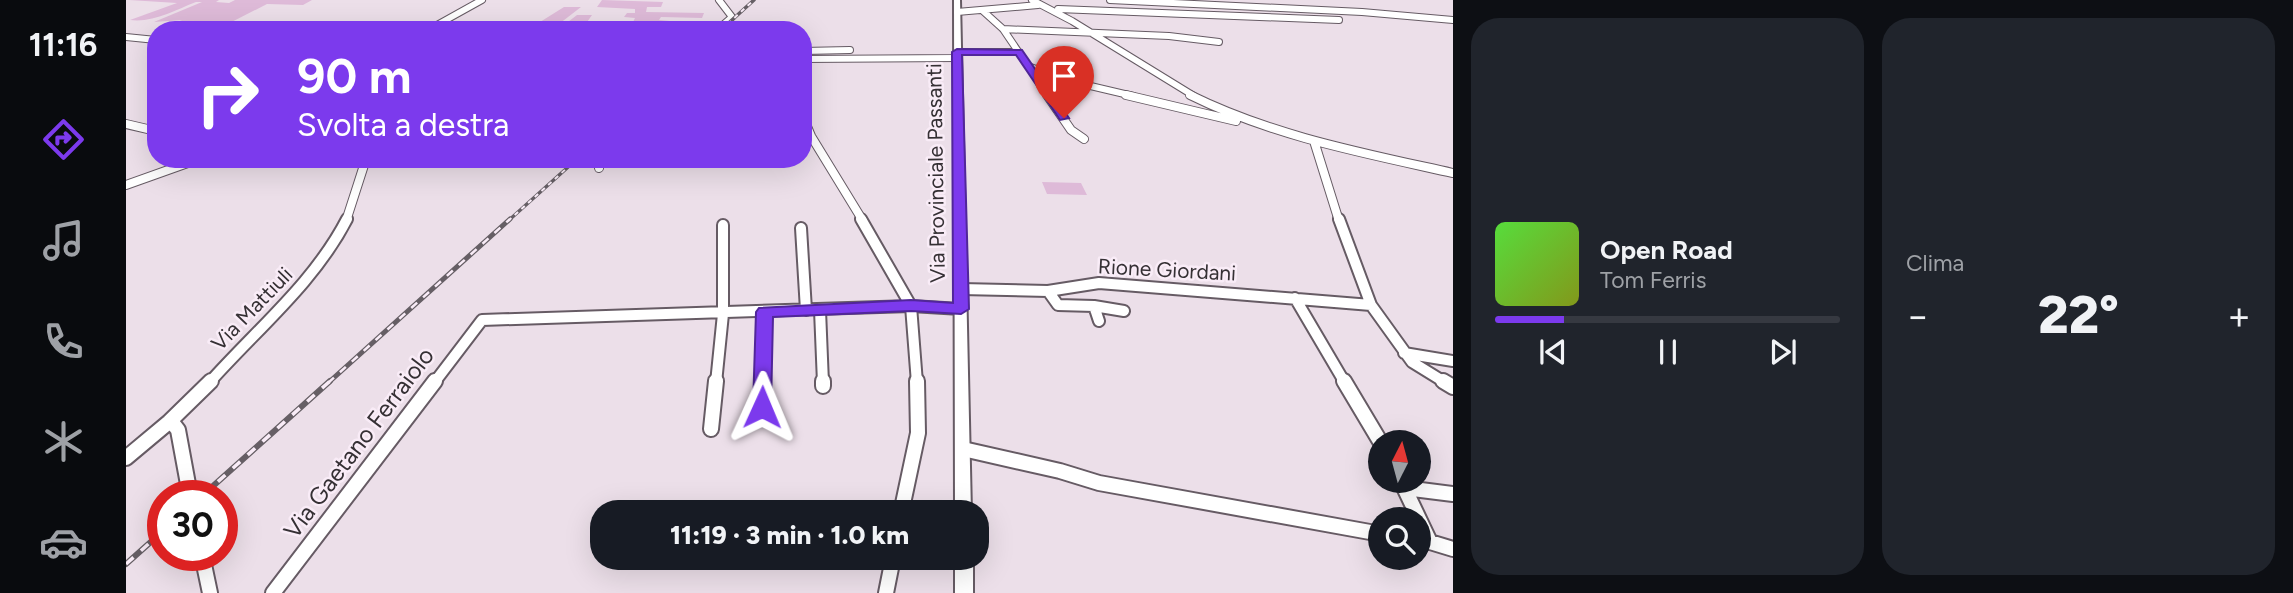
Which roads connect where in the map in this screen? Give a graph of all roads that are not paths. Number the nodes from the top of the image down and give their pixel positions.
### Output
1 (482, 0) edge
2 (719, 0) edge
3 (1032, 0) edge
4 (1110, 0) edge
5 (1339, 0) edge
6 (1139, 1) edge
7 (957, 6) edge
8 (1048, 7) junction
9 (983, 11) junction
10 (1353, 11) junction
11 (1339, 20) dead end
12 (1453, 20) edge
13 (444, 21) edge
14 (727, 21) edge
15 (1441, 25) dead end
16 (1453, 26) edge
17 (1003, 29) junction
18 (1091, 32) junction
19 (126, 37) edge
20 (147, 39) edge
21 (1219, 42) dead end
22 (812, 48) edge
23 (850, 50) dead end
24 (1019, 52) junction
25 (957, 55) junction
26 (812, 59) edge
27 (1028, 66) junction
28 (126, 124) edge
29 (147, 129) edge
30 (1283, 132) junction
31 (812, 138) edge
32 (1084, 139) dead end
33 (1314, 141) junction
34 (174, 168) edge
35 (364, 168) edge
36 (1453, 173) edge
37 (126, 185) edge
38 (723, 225) dead end
39 (801, 228) dead end
40 (961, 289) junction
41 (1048, 291) junction
42 (1295, 298) junction
43 (1371, 305) junction
44 (911, 306) junction
45 (1094, 306) junction
46 (961, 309) junction
47 (806, 310) junction
48 (820, 310) junction
49 (1124, 311) dead end
50 (764, 312) junction
51 (723, 314) junction
52 (1099, 321) dead end
53 (1404, 353) junction
54 (1453, 361) edge
55 (822, 386) dead end
56 (1453, 387) edge
57 (762, 407) dead end
58 (172, 421) junction
59 (710, 429) dead end
60 (1373, 430) edge
61 (962, 449) junction
62 (126, 458) edge
63 (187, 480) edge
64 (1432, 490) edge
65 (1453, 494) edge
66 (904, 500) edge
67 (963, 500) edge
68 (1368, 532) edge
69 (1431, 543) edge
70 (1453, 549) edge
71 (891, 570) edge
72 (964, 570) edge
73 (205, 571) edge
74 (209, 593) edge
75 (272, 593) edge
76 (886, 593) edge
77 (964, 593) edge

1 - 13 street
2 - 14 street
3 - 8 street
4 - 6 street
5 - 10 street
6 - 10 street
7 - 9 street
7 - 25 main road, Via Provinciale Passanti
8 - 9 street
8 - 11 street
8 - 18 street
9 - 17 street
10 - 12 street
15 - 16 street
17 - 18 street
17 - 24 street
18 - 21 street
18 - 30 street
19 - 20 street
22 - 23 street
24 - 25 street
24 - 27 street
25 - 26 street
25 - 40 main road, Via Provinciale Passanti
27 - 30 street
27 - 32 street
28 - 29 street
30 - 33 street
31 - 44 street
33 - 36 street
33 - 43 street
34 - 37 street
35 - 58 street, Via Mattiuli
38 - 51 street
39 - 47 street
40 - 41 street, Rione Giordani
40 - 46 main road, Via Provinciale Passanti
41 - 42 street, Rione Giordani
41 - 45 street
42 - 43 street, Rione Giordani
42 - 60 street
43 - 53 street
44 - 46 street
44 - 48 street
44 - 66 street
45 - 49 street
45 - 52 street
46 - 61 main road, Via Provinciale Passanti
47 - 48 street
47 - 50 street
48 - 55 street
50 - 51 street
50 - 57 street
51 - 59 street
51 - 75 street, Via Gaetano Ferraiolo
53 - 54 street
53 - 56 street
58 - 62 street, Via Mattiuli
58 - 63 street
61 - 67 main road, Via Provinciale Passanti
61 - 68 street
64 - 65 street
69 - 70 street
71 - 76 street
72 - 77 main road
73 - 74 street

